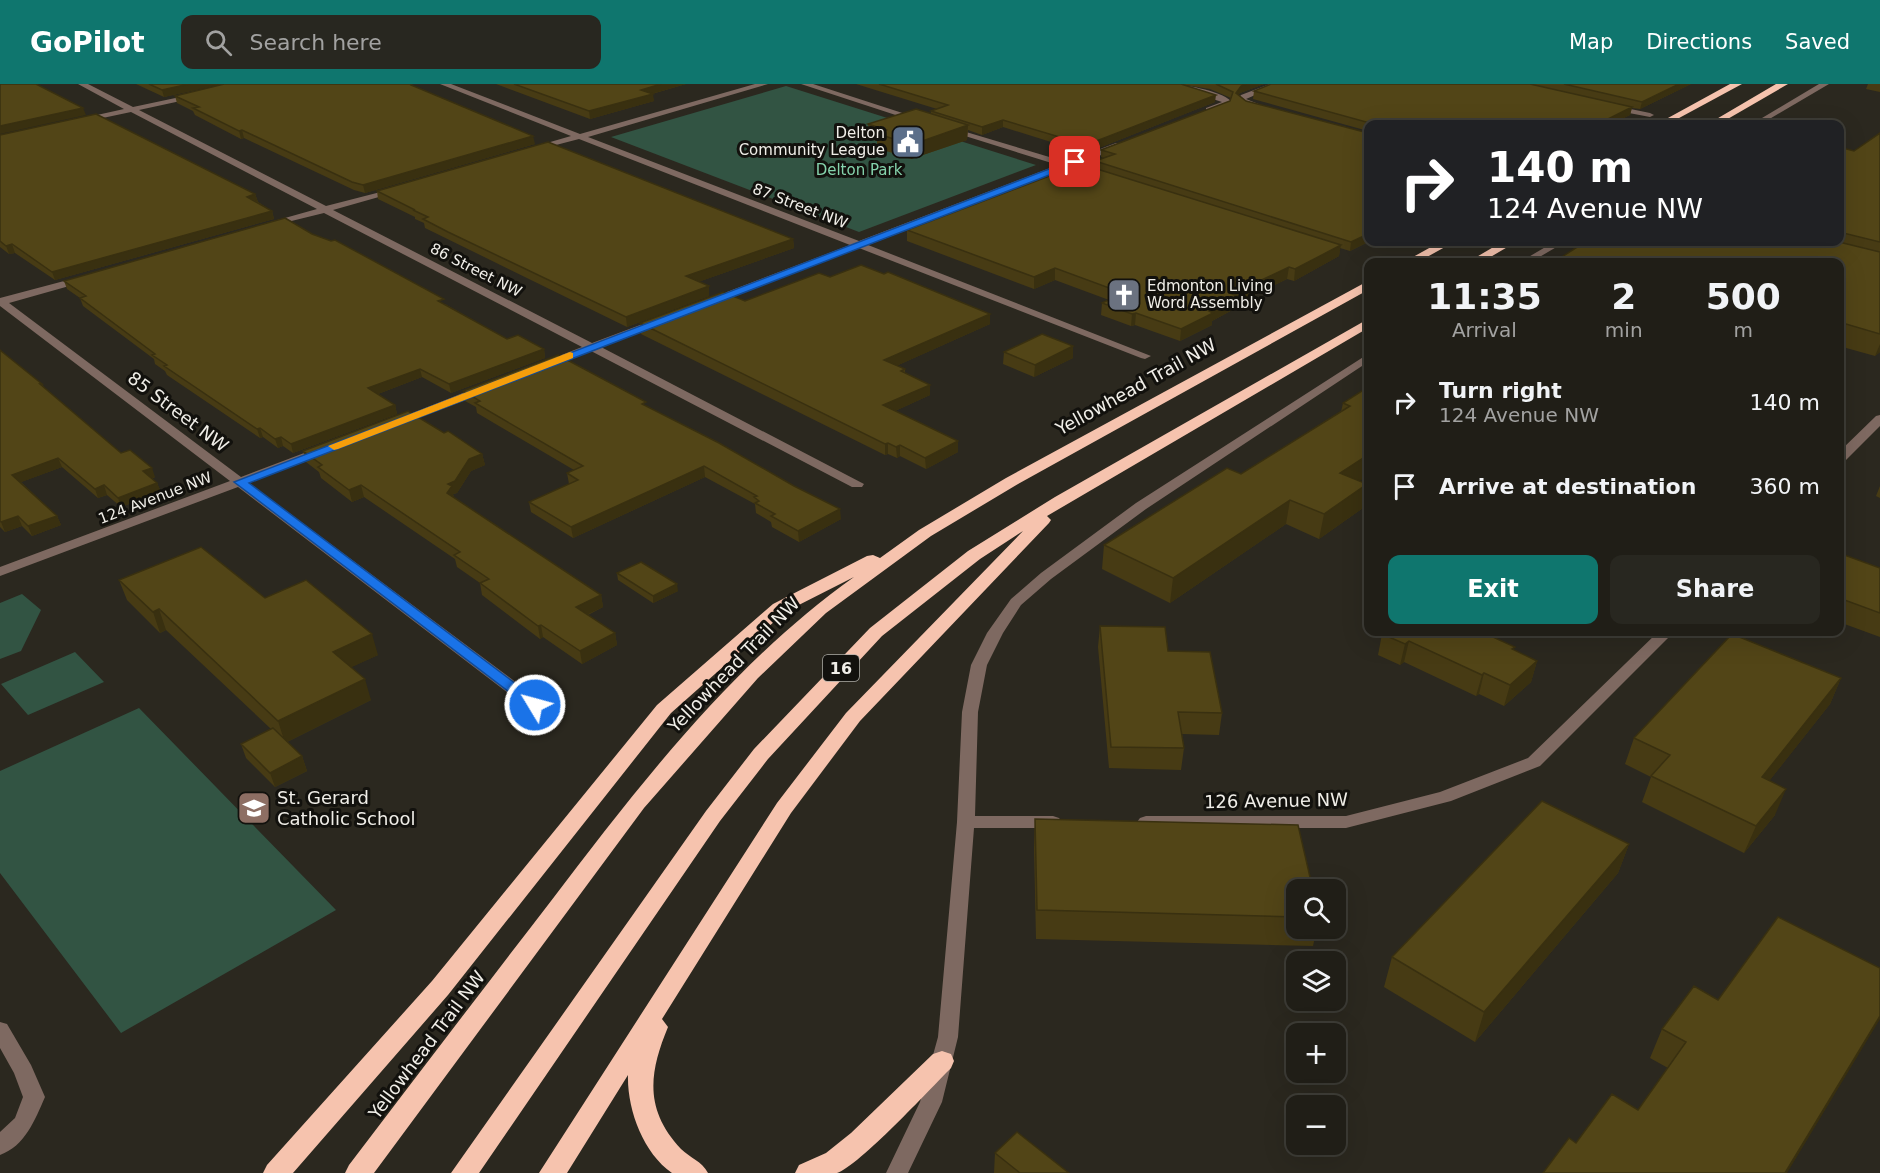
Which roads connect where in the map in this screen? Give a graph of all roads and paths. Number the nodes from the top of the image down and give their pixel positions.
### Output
1 (82, 84) edge
2 (444, 84) edge
3 (764, 84) edge
4 (806, 84) edge
5 (1170, 84) edge
6 (1277, 84) edge
7 (1737, 84) edge
8 (1783, 84) edge
9 (1825, 84) edge
10 (209, 92) edge
11 (1604, 105) edge
12 (131, 110) junction
13 (1270, 110) edge
14 (1650, 115) dead end
15 (1194, 116) edge
16 (1670, 120) edge
17 (1720, 120) edge
18 (1763, 120) edge
19 (77, 122) edge
20 (927, 122) edge
21 (938, 125) edge
22 (580, 136) junction
23 (1135, 139) edge
24 (523, 153) edge
25 (1072, 167) junction
26 (402, 187) edge
27 (326, 209) junction
28 (263, 227) edge
29 (858, 245) junction
30 (1440, 246) edge
31 (1503, 246) edge
32 (1553, 246) edge
33 (1418, 258) edge
34 (1481, 258) edge
35 (1532, 258) edge
36 (88, 277) edge
37 (1364, 287) edge
38 (0, 302) edge
39 (702, 305) edge
40 (668, 317) edge
41 (1364, 325) edge
42 (591, 347) junction
43 (1145, 356) dead end
44 (1364, 360) edge
45 (529, 371) edge
46 (496, 384) edge
47 (1880, 419) edge
48 (389, 425) edge
49 (336, 445) edge
50 (1844, 454) edge
51 (240, 482) junction
52 (857, 483) dead end
53 (1061, 500) junction
54 (925, 533) junction
55 (0, 572) edge
56 (1662, 636) edge
57 (535, 705) dead end
58 (966, 822) junction
59 (1073, 822) edge
60 (1132, 822) edge
61 (681, 970) junction
62 (0, 1030) edge
63 (942, 1061) junction
64 (0, 1146) edge
65 (276, 1173) edge
66 (357, 1173) edge
67 (464, 1173) edge
68 (552, 1173) edge
69 (695, 1173) edge
70 (808, 1173) edge
71 (897, 1173) edge

1 - 12 street, 86 Street NW
2 - 22 street, 87 Street NW
3 - 22 street
4 - 20 street
5 - 15 street
6 - 13 street
7 - 16 highway
8 - 17 highway
9 - 18 street
10 - 12 street
11 - 14 street
12 - 19 street
12 - 27 street, 86 Street NW
21 - 25 street
22 - 24 street
22 - 29 street, 87 Street NW
23 - 25 street
25 - 29 street
26 - 27 street
27 - 28 street
27 - 42 street, 86 Street NW
29 - 39 street
29 - 43 street, 87 Street NW
30 - 33 highway
31 - 34 highway
32 - 35 street
36 - 38 street
37 - 54 highway, Yellowhead Trail NW
38 - 51 street, 85 Street NW
40 - 42 street
41 - 53 highway, 16
42 - 45 street
42 - 52 street, 86 Street NW
44 - 58 street
46 - 48 street
47 - 50 street
49 - 51 street, 124 Avenue NW
51 - 55 street, 124 Avenue NW
51 - 57 street, 85 Street NW
53 - 61 highway
53 - 67 highway, 16
54 - 65 highway
54 - 66 highway, Yellowhead Trail NW
56 - 60 street, 126 Avenue NW
58 - 59 street
58 - 63 street
61 - 68 highway
61 - 69 highway
62 - 64 street
63 - 70 highway
63 - 71 street

